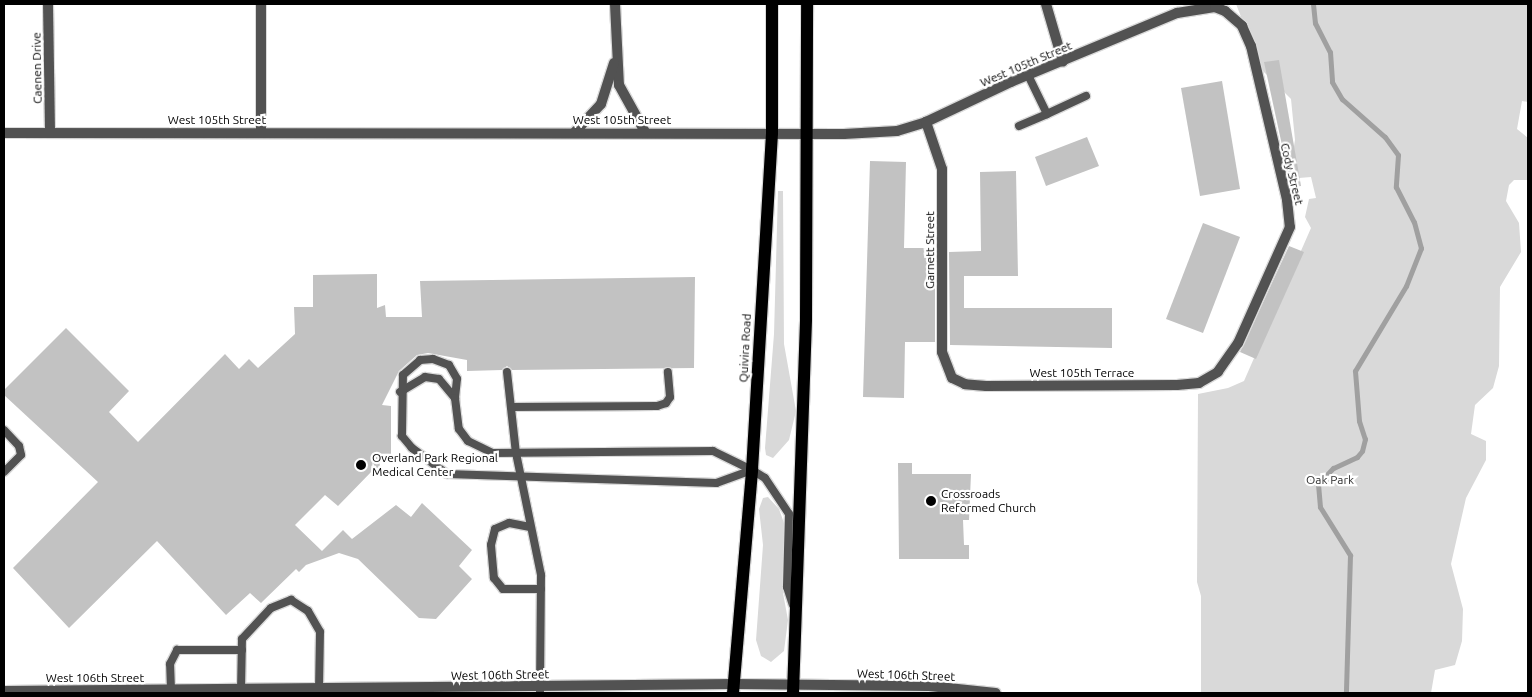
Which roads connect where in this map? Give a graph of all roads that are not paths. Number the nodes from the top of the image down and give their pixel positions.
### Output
1 (48, 4) edge
2 (261, 4) edge
3 (615, 4) edge
4 (772, 4) edge
5 (807, 4) edge
6 (1046, 4) edge
7 (1214, 7) joint
8 (615, 57) junction
9 (1063, 62) junction
10 (1028, 75) junction
11 (1086, 96) dead end
12 (1047, 114) junction
13 (926, 122) junction
14 (1019, 126) dead end
15 (575, 132) junction
16 (645, 132) junction
17 (4, 133) edge
18 (50, 133) junction
19 (261, 133) junction
20 (772, 133) junction
21 (807, 134) junction
22 (507, 372) dead end
23 (668, 372) dead end
24 (1213, 376) joint
25 (952, 378) joint
26 (400, 392) junction
27 (455, 398) junction
28 (510, 407) junction
29 (4, 430) edge
30 (516, 453) junction
31 (752, 470) junction
32 (4, 472) edge
33 (520, 477) junction
34 (530, 527) junction
35 (541, 590) junction
36 (796, 614) junction
37 (242, 650) junction
38 (319, 689) junction
39 (734, 689) edge
40 (793, 689) edge
41 (171, 690) junction
42 (241, 690) junction
43 (541, 690) edge
44 (4, 691) edge
45 (996, 693) edge

1 - 18 street, Caenen Drive
2 - 19 street
3 - 8 street
4 - 20 main road, Quivira Road
5 - 21 main road
6 - 9 street
7 - 9 street, West 105th Street
7 - 24 street, Cody Street
8 - 15 street
8 - 16 street
9 - 10 street, West 105th Street
10 - 12 lane
10 - 13 street, West 105th Street
11 - 12 lane
12 - 14 lane
13 - 21 street, West 105th Street
13 - 25 street, Garnett Street
15 - 16 street, West 105th Street
15 - 19 street, West 105th Street
16 - 20 street, West 105th Street
17 - 18 street, West 105th Street
18 - 19 street, West 105th Street
20 - 21 street, West 105th Street
20 - 31 main road, Quivira Road
21 - 36 main road
22 - 28 lane
23 - 28 lane
24 - 25 street, West 105th Terrace
26 - 27 lane
26 - 27 lane
26 - 33 lane
27 - 30 lane
28 - 30 lane
29 - 32 lane
30 - 31 lane
30 - 33 lane
31 - 33 lane
31 - 36 lane
31 - 39 main road, Quivira Road
33 - 34 lane
34 - 35 lane
34 - 35 lane
35 - 43 lane
36 - 40 main road
37 - 38 lane
37 - 41 lane
37 - 42 lane
38 - 42 street, West 106th Street
38 - 43 street, West 106th Street
39 - 40 street, West 106th Street
39 - 43 street, West 106th Street
40 - 45 street, West 106th Street
41 - 42 street, West 106th Street
41 - 44 street, West 106th Street

